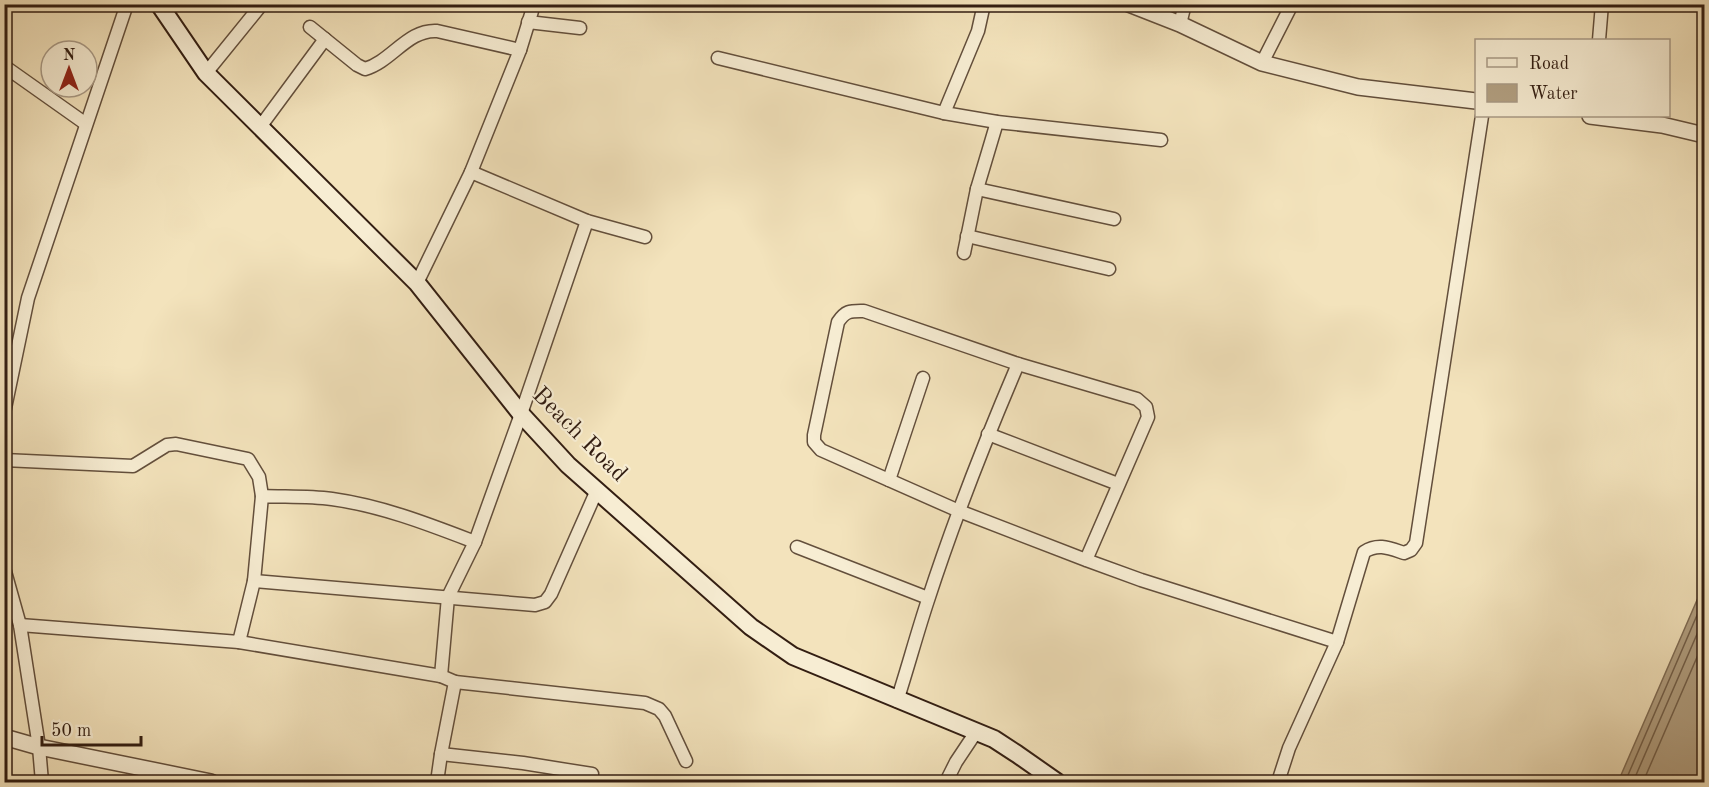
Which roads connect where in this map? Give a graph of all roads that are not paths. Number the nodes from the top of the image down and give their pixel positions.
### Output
1 (127, 4) edge
2 (159, 4) edge
3 (262, 4) edge
4 (532, 4) edge
5 (984, 4) edge
6 (1129, 4) edge
7 (1185, 4) edge
8 (1292, 4) edge
9 (1602, 4) edge
10 (528, 22) junction
11 (1180, 24) junction
12 (310, 27) dead end
13 (580, 28) dead end
14 (325, 39) junction
15 (1599, 39) edge
16 (520, 50) junction
17 (718, 58) dead end
18 (1262, 63) junction
19 (4, 66) edge
20 (206, 73) junction
21 (1475, 102) edge
22 (944, 113) junction
23 (1482, 117) edge
24 (1599, 117) edge
25 (997, 122) junction
26 (86, 124) junction
27 (261, 127) junction
28 (1704, 135) edge
29 (1161, 140) dead end
30 (471, 172) junction
31 (977, 189) junction
32 (1114, 219) dead end
33 (587, 221) junction
34 (967, 236) junction
35 (645, 237) dead end
36 (964, 253) dead end
37 (1109, 269) dead end
38 (417, 283) junction
39 (1017, 364) junction
40 (923, 378) dead end
41 (4, 413) edge
42 (521, 414) junction
43 (988, 434) junction
44 (4, 460) edge
45 (889, 480) junction
46 (1118, 484) junction
47 (597, 490) junction
48 (262, 496) junction
49 (959, 511) junction
50 (475, 542) junction
51 (797, 547) dead end
52 (1086, 560) junction
53 (4, 568) edge
54 (254, 581) junction
55 (448, 597) junction
56 (928, 598) junction
57 (20, 625) junction
58 (239, 642) junction
59 (1337, 642) junction
60 (441, 676) junction
61 (455, 682) junction
62 (897, 701) junction
63 (976, 732) junction
64 (4, 737) edge
65 (39, 747) junction
66 (441, 754) junction
67 (686, 761) dead end
68 (592, 774) dead end
69 (42, 783) edge
70 (211, 783) edge
71 (437, 783) edge
72 (946, 783) edge
73 (1058, 783) edge
74 (1278, 783) edge

1 - 26 street
2 - 20 main road, Beach Road
3 - 20 street
4 - 10 street
5 - 22 street
6 - 11 street
7 - 11 street
8 - 18 street
9 - 15 street
10 - 13 street
10 - 16 street
11 - 18 street
12 - 14 street
14 - 16 street
14 - 27 street
16 - 30 street
17 - 22 street
18 - 21 street
19 - 26 street
20 - 27 main road, Beach Road
22 - 25 street
23 - 59 street
24 - 28 street
25 - 29 street
25 - 31 street
26 - 41 street
27 - 38 main road, Beach Road
30 - 33 street
30 - 38 street
31 - 32 street
31 - 34 street
33 - 35 street
33 - 42 street
34 - 36 street
34 - 37 street
38 - 42 main road, Beach Road
39 - 43 street
39 - 45 street
39 - 46 street
40 - 45 street
42 - 47 main road, Beach Road
42 - 50 street
43 - 46 street
43 - 49 street
44 - 48 street
45 - 49 street
46 - 52 street
47 - 55 street
47 - 62 main road, Beach Road
48 - 50 street
48 - 54 street
49 - 52 street
49 - 56 street
50 - 55 street
51 - 56 street
52 - 59 street
53 - 57 street
54 - 55 street
54 - 58 street
55 - 60 street
56 - 62 street
57 - 58 street
57 - 65 street
58 - 60 street
59 - 74 street
60 - 61 street
61 - 66 street
61 - 67 street
62 - 63 main road, Beach Road
63 - 72 street
63 - 73 main road, Beach Road
64 - 65 street
65 - 69 street
65 - 70 street
66 - 68 street
66 - 71 street

